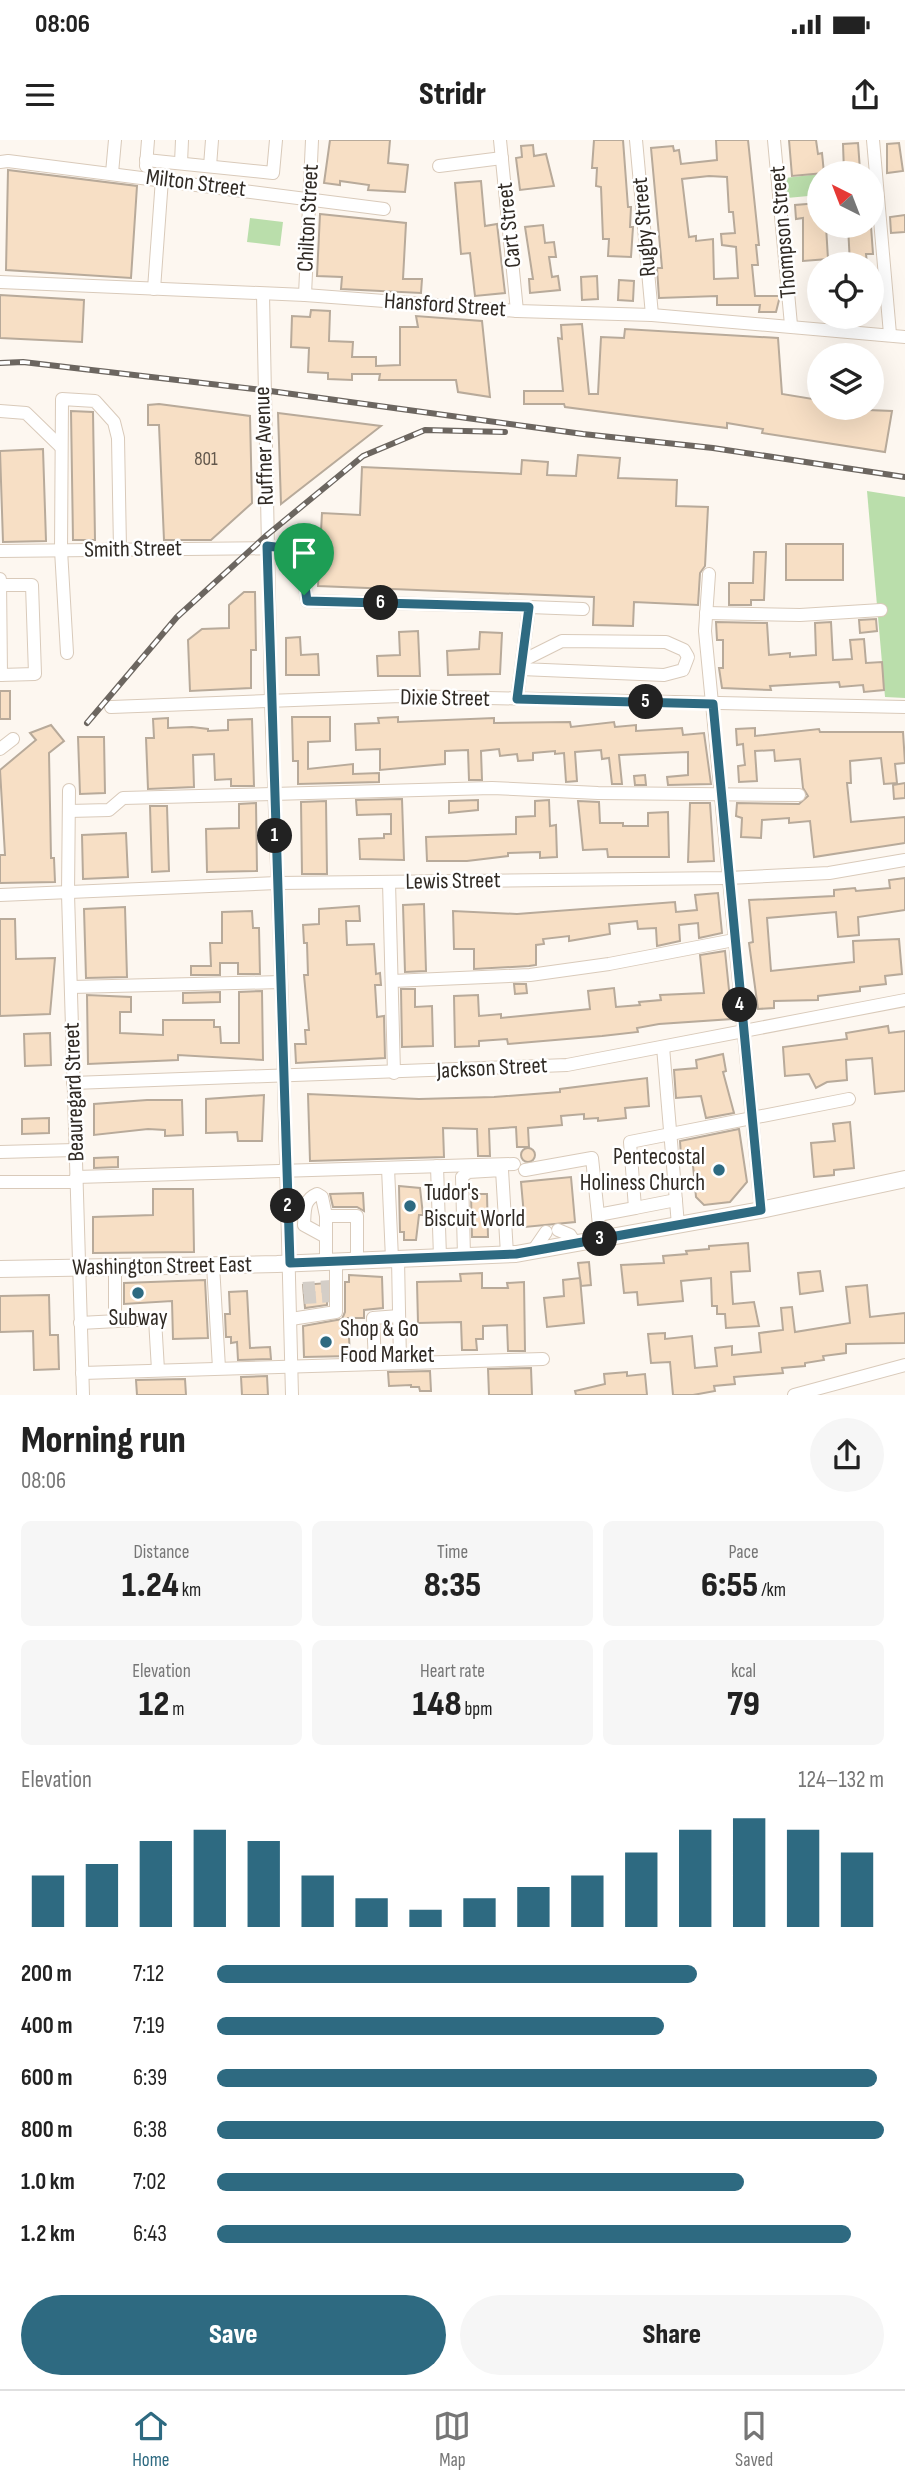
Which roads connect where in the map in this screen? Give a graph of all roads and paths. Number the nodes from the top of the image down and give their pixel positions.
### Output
1 (115, 140) edge
2 (148, 140) edge
3 (183, 140) edge
4 (212, 140) edge
5 (276, 140) edge
6 (312, 140) edge
7 (500, 140) edge
8 (636, 140) edge
9 (774, 140) edge
10 (873, 140) edge
11 (502, 158) junction
12 (146, 160) junction
13 (4, 162) edge
14 (181, 163) junction
15 (210, 166) junction
16 (439, 166) dead end
17 (112, 173) junction
18 (145, 176) junction
19 (162, 178) junction
20 (309, 198) junction
21 (384, 209) dead end
22 (0, 282) edge
23 (154, 289) junction
24 (263, 294) junction
25 (305, 295) junction
26 (517, 310) junction
27 (652, 315) junction
28 (791, 325) junction
29 (890, 334) junction
30 (905, 337) edge
31 (0, 411) edge
32 (61, 447) junction
33 (267, 546) junction
34 (120, 549) junction
35 (61, 550) junction
36 (0, 551) edge
37 (709, 574) dead end
38 (0, 579) edge
39 (1, 585) edge
40 (529, 607) junction
41 (583, 609) dead end
42 (881, 610) dead end
43 (706, 613) junction
44 (67, 653) dead end
45 (521, 665) junction
46 (0, 675) edge
47 (271, 699) junction
48 (517, 699) junction
49 (713, 704) junction
50 (111, 707) dead end
51 (905, 707) edge
52 (13, 739) dead end
53 (0, 749) edge
54 (69, 790) dead end
55 (274, 793) junction
56 (721, 794) junction
57 (799, 795) dead end
58 (69, 811) junction
59 (905, 860) edge
60 (728, 877) junction
61 (389, 882) junction
62 (277, 883) junction
63 (68, 894) junction
64 (0, 895) edge
65 (734, 940) junction
66 (392, 981) junction
67 (281, 982) junction
68 (71, 987) junction
69 (905, 1000) edge
70 (743, 1033) junction
71 (663, 1047) junction
72 (394, 1073) junction
73 (282, 1077) junction
74 (73, 1083) junction
75 (849, 1099) dead end
76 (751, 1117) junction
77 (670, 1134) junction
78 (75, 1150) junction
79 (0, 1152) edge
80 (437, 1166) junction
81 (388, 1168) junction
82 (286, 1171) junction
83 (905, 1179) edge
84 (76, 1180) junction
85 (0, 1182) edge
86 (676, 1200) junction
87 (635, 1208) junction
88 (761, 1210) junction
89 (598, 1215) junction
90 (326, 1216) junction
91 (678, 1225) junction
92 (326, 1237) junction
93 (600, 1239) junction
94 (575, 1243) junction
95 (533, 1251) junction
96 (507, 1254) junction
97 (464, 1256) junction
98 (440, 1257) junction
99 (395, 1259) junction
100 (357, 1260) junction
101 (331, 1262) junction
102 (290, 1263) junction
103 (213, 1265) junction
104 (78, 1268) junction
105 (114, 1268) junction
106 (0, 1269) edge
107 (399, 1316) junction
108 (290, 1319) junction
109 (115, 1321) junction
110 (80, 1323) junction
111 (543, 1359) dead end
112 (375, 1363) junction
113 (400, 1363) junction
114 (291, 1365) junction
115 (905, 1365) edge
116 (219, 1368) junction
117 (158, 1370) junction
118 (82, 1373) junction
119 (83, 1395) edge
120 (292, 1395) edge
121 (794, 1395) edge

1 - 17 street
2 - 12 street
3 - 14 street
4 - 15 street
5 - 15 street
6 - 20 street, Chilton Street
7 - 11 street, Cart Street
8 - 27 street, Rugby Street
9 - 28 street, Thompson Street
10 - 29 street
11 - 16 street
11 - 26 street, Cart Street
12 - 14 street
12 - 18 street
13 - 17 street, Milton Street
14 - 15 street
17 - 18 street, Milton Street
18 - 19 street, Milton Street
19 - 20 street, Milton Street
19 - 23 street
20 - 21 street, Milton Street
20 - 25 street, Chilton Street
22 - 23 street, Hansford Street
23 - 24 street, Hansford Street
24 - 25 street, Hansford Street
24 - 33 street, Ruffner Avenue
25 - 26 street, Hansford Street
26 - 27 street, Hansford Street
27 - 28 street, Hansford Street
28 - 29 street, Hansford Street
29 - 30 street, Hansford Street
31 - 32 street
32 - 34 street
32 - 35 street
33 - 34 street, Smith Street
33 - 40 street, Smith Street
33 - 47 street, Ruffner Avenue
34 - 35 street, Smith Street
35 - 36 street, Smith Street
35 - 44 street
37 - 43 street
38 - 39 street
39 - 46 street
39 - 46 street
40 - 41 street
40 - 45 street
42 - 43 street
43 - 49 street
45 - 45 street
45 - 48 street
47 - 48 street, Dixie Street
47 - 50 street, Dixie Street
47 - 55 street, Ruffner Avenue
48 - 49 street, Dixie Street
49 - 51 street, Dixie Street
49 - 56 street
52 - 53 street
54 - 58 street, Beauregard Street
55 - 56 street
55 - 58 street
55 - 62 street, Ruffner Avenue
56 - 57 street
56 - 60 street
58 - 63 street, Beauregard Street
59 - 60 street, Lewis Street
60 - 61 street, Lewis Street
60 - 65 street
61 - 62 street, Lewis Street
61 - 66 street
62 - 63 street, Lewis Street
62 - 67 street, Ruffner Avenue
63 - 64 street, Lewis Street
63 - 68 street, Beauregard Street
65 - 66 street
65 - 70 street
66 - 72 street
67 - 68 street
67 - 73 street, Ruffner Avenue
68 - 74 street, Beauregard Street
69 - 70 street, Jackson Street
70 - 71 street, Jackson Street
70 - 76 street
71 - 72 street, Jackson Street
71 - 77 street
72 - 73 street, Jackson Street
73 - 74 street, Jackson Street
73 - 82 street, Ruffner Avenue
74 - 78 street, Beauregard Street
75 - 76 street
76 - 77 street
76 - 88 street
77 - 86 street
77 - 87 street
78 - 79 street
78 - 84 street, Beauregard Street
80 - 81 street
80 - 89 street
80 - 98 street
81 - 82 street
81 - 99 street
82 - 84 street
82 - 102 street, Ruffner Avenue
83 - 88 main road, Washington Street East
84 - 85 street
84 - 104 street, Beauregard Street
86 - 87 street
86 - 91 street
87 - 89 street
88 - 91 main road, Washington Street East
89 - 93 street
90 - 92 street
90 - 92 street
90 - 100 street
91 - 93 main road, Washington Street East
92 - 101 street
93 - 94 main road, Washington Street East
94 - 95 main road, Washington Street East
94 - 95 street
95 - 96 main road, Washington Street East
96 - 97 main road, Washington Street East
96 - 97 street
97 - 98 main road, Washington Street East
98 - 99 main road, Washington Street East
99 - 100 main road, Washington Street East
99 - 107 street
100 - 101 main road, Washington Street East
101 - 102 main road, Washington Street East
101 - 108 street
102 - 103 main road, Washington Street East
102 - 108 street, Ruffner Avenue
103 - 105 main road, Washington Street East
103 - 116 street
104 - 105 main road, Washington Street East
104 - 106 main road, Washington Street East
104 - 110 street, Beauregard Street
105 - 109 street
107 - 112 street
107 - 113 street
108 - 114 street, Ruffner Avenue
109 - 110 street
109 - 117 street
110 - 118 street, Beauregard Street
111 - 113 street
112 - 113 street
112 - 114 street
114 - 116 street
114 - 120 street, Ruffner Avenue
115 - 121 street
116 - 117 street
117 - 118 street
118 - 119 street, Beauregard Street

